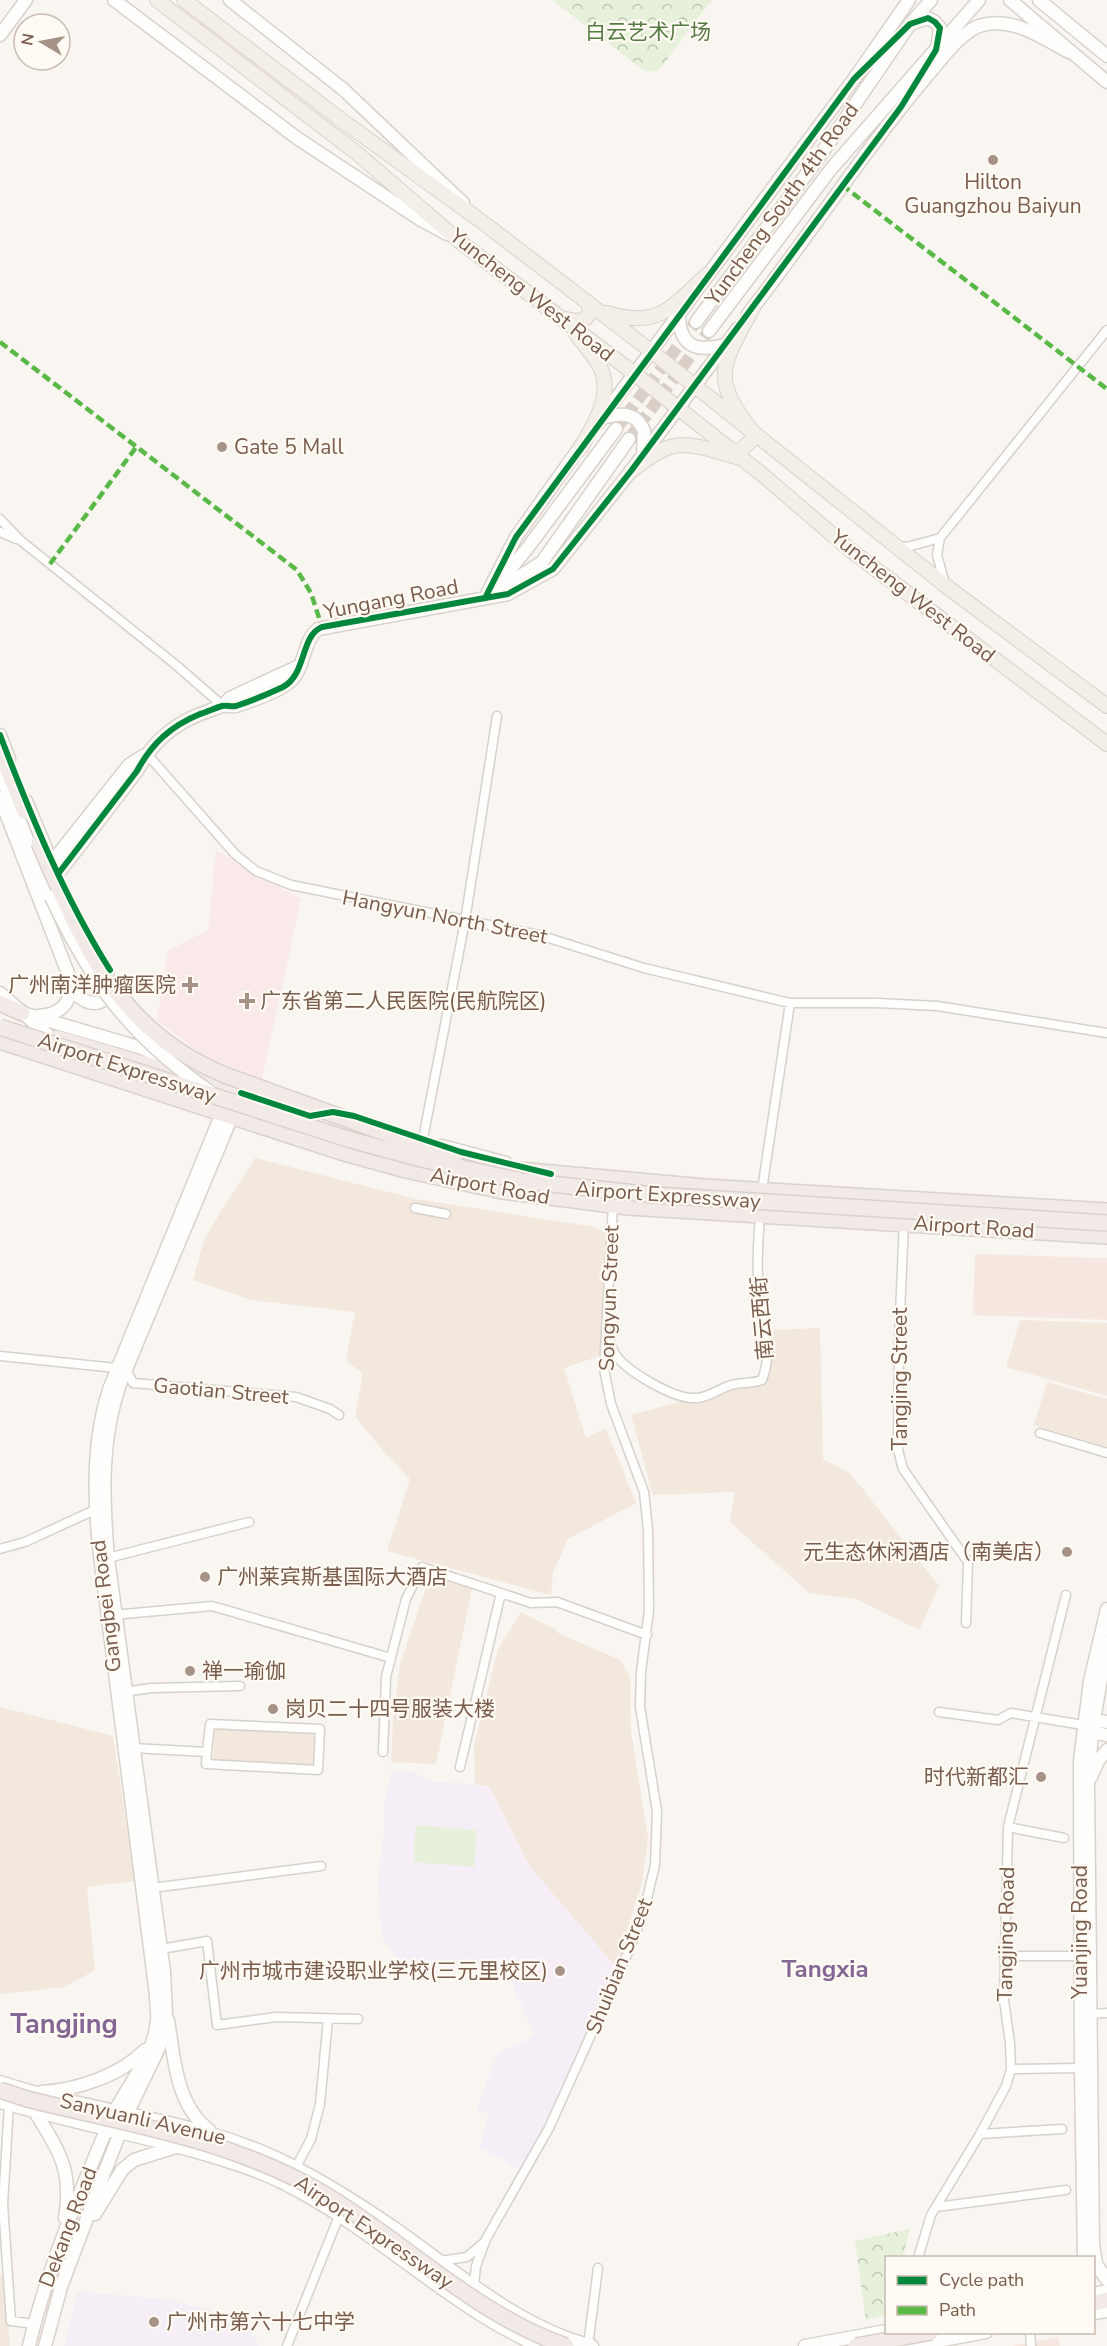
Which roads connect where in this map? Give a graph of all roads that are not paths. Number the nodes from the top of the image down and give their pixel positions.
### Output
1 (26, 0) edge
2 (34, 0) edge
3 (114, 0) edge
4 (157, 0) edge
5 (184, 0) edge
6 (230, 0) edge
7 (909, 0) edge
8 (931, 0) edge
9 (979, 0) edge
10 (1010, 0) edge
11 (1039, 0) edge
12 (8, 24) junction
13 (910, 24) junction
14 (0, 35) edge
15 (1082, 36) junction
16 (936, 50) junction
17 (1069, 52) junction
18 (1107, 56) edge
19 (854, 79) junction
20 (1107, 82) edge
21 (901, 107) junction
22 (481, 221) junction
23 (459, 241) junction
24 (708, 274) junction
25 (589, 304) junction
26 (753, 308) junction
27 (679, 312) junction
28 (564, 318) junction
29 (696, 322) tunnel mouth
30 (1107, 330) edge
31 (709, 332) tunnel mouth
32 (724, 345) junction
33 (651, 351) junction
34 (635, 374) junction
35 (693, 386) junction
36 (677, 407) junction
37 (602, 418) junction
38 (616, 429) tunnel mouth
39 (756, 436) junction
40 (629, 439) tunnel mouth
41 (580, 448) junction
42 (642, 455) junction
43 (740, 458) junction
44 (631, 471) junction
45 (0, 519) edge
46 (0, 532) edge
47 (940, 538) junction
48 (20, 540) junction
49 (896, 546) junction
50 (946, 586) junction
51 (485, 598) junction
52 (223, 706) junction
53 (1107, 706) edge
54 (497, 716) dead end
55 (0, 735) edge
56 (1107, 744) edge
57 (0, 751) edge
58 (146, 753) junction
59 (0, 774) edge
60 (0, 798) edge
61 (26, 811) dead end
62 (39, 843) dead end
63 (52, 862) junction
64 (58, 874) junction
65 (465, 921) junction
66 (110, 970) junction
67 (71, 977) junction
68 (0, 993) edge
69 (0, 1003) edge
70 (790, 1003) junction
71 (22, 1013) junction
72 (0, 1020) edge
73 (0, 1027) edge
74 (1107, 1033) edge
75 (49, 1036) junction
76 (0, 1041) edge
77 (241, 1093) junction
78 (227, 1115) junction
79 (309, 1124) junction
80 (422, 1146) junction
81 (522, 1181) junction
82 (476, 1186) junction
83 (762, 1190) junction
84 (613, 1205) junction
85 (415, 1208) dead end
86 (1062, 1208) junction
87 (1107, 1211) edge
88 (446, 1214) dead end
89 (760, 1214) junction
90 (904, 1222) junction
91 (1107, 1222) edge
92 (1060, 1233) junction
93 (1107, 1236) edge
94 (607, 1333) junction
95 (0, 1356) edge
96 (122, 1369) junction
97 (339, 1415) dead end
98 (1040, 1433) dead end
99 (1107, 1453) edge
100 (644, 1492) joint
101 (100, 1507) junction
102 (249, 1522) dead end
103 (0, 1549) edge
104 (104, 1559) junction
105 (501, 1593) junction
106 (1066, 1595) dead end
107 (1107, 1609) edge
108 (111, 1615) junction
109 (966, 1623) dead end
110 (647, 1635) junction
111 (1107, 1643) edge
112 (391, 1658) junction
113 (240, 1686) dead end
114 (121, 1692) junction
115 (939, 1712) dead end
116 (1037, 1718) junction
117 (1107, 1722) edge
118 (1089, 1726) junction
119 (1107, 1735) edge
120 (133, 1748) junction
121 (1107, 1750) edge
122 (207, 1752) junction
123 (383, 1752) dead end
124 (460, 1767) dead end
125 (1088, 1784) junction
126 (1008, 1827) junction
127 (1064, 1838) dead end
128 (321, 1866) dead end
129 (152, 1888) junction
130 (161, 1949) junction
131 (1004, 1956) junction
132 (1080, 1956) junction
133 (166, 2007) junction
134 (1107, 2013) edge
135 (1090, 2014) junction
136 (328, 2019) junction
137 (358, 2019) dead end
138 (152, 2042) junction
139 (1081, 2068) junction
140 (1011, 2069) junction
141 (0, 2082) edge
142 (0, 2091) edge
143 (27, 2091) junction
144 (9, 2105) edge
145 (115, 2110) junction
146 (35, 2112) junction
147 (128, 2112) junction
148 (107, 2128) junction
149 (1062, 2129) dead end
150 (120, 2132) junction
151 (214, 2134) junction
152 (980, 2134) junction
153 (177, 2146) junction
154 (296, 2168) junction
155 (1066, 2190) dead end
156 (936, 2208) junction
157 (339, 2216) junction
158 (486, 2239) junction
159 (62, 2240) junction
160 (77, 2244) junction
161 (918, 2256) edge
162 (1084, 2256) edge
163 (1095, 2256) edge
164 (1095, 2257) edge
165 (439, 2261) junction
166 (598, 2268) dead end
167 (3, 2271) edge
168 (1107, 2280) edge
169 (474, 2286) junction
170 (34, 2324) junction
171 (50, 2326) junction
172 (885, 2331) edge
173 (972, 2334) edge
174 (921, 2341) edge
175 (27, 2346) edge
176 (45, 2346) edge
177 (50, 2346) edge
178 (287, 2346) edge
179 (539, 2346) edge
180 (566, 2346) edge
181 (589, 2346) edge
182 (805, 2346) edge
183 (856, 2346) edge

1 - 12 main road
2 - 12 main road
3 - 23 main road
4 - 23 main road, Yuncheng West Road
5 - 22 main road, Yuncheng West Road
6 - 22 main road
7 - 19 main road
8 - 13 main road, Yuncheng South 4th Road
9 - 16 main road, Yuncheng South 4th Road
10 - 17 main road
11 - 15 main road
12 - 14 main road
13 - 16 main road
13 - 19 main road
13 - 29 main road, Yuncheng South 4th Road
15 - 17 main road
15 - 18 main road
16 - 21 main road
16 - 31 main road, Yuncheng South 4th Road
17 - 20 main road
17 - 21 main road
19 - 24 main road
21 - 26 main road, Yungang Road
22 - 25 main road, Yuncheng West Road
23 - 28 main road, Yuncheng West Road
24 - 25 main road
24 - 27 main road
25 - 28 main road
25 - 33 main road, Yuncheng West Road
26 - 32 main road, Yungang Road
26 - 39 main road
27 - 32 main road
27 - 33 main road
28 - 34 main road, Yuncheng West Road
28 - 41 main road
30 - 47 street
32 - 35 main road, Yungang Road
33 - 34 main road
33 - 35 main road, Yuncheng West Road
34 - 36 main road, Yuncheng West Road
34 - 37 main road
35 - 36 main road, Yungang Road
35 - 39 main road, Yuncheng West Road
36 - 42 main road, Yungang Road
36 - 43 main road, Yuncheng West Road
37 - 41 main road
37 - 42 main road
38 - 51 main road
39 - 43 main road
39 - 49 main road, Yuncheng West Road
40 - 51 main road
41 - 51 main road
42 - 44 main road, Yungang Road
43 - 44 main road
43 - 56 main road, Yuncheng West Road
44 - 51 main road, Yungang Road
45 - 48 street
46 - 48 street
47 - 49 street
47 - 50 street
48 - 52 street
49 - 50 main road, Yuncheng West Road
50 - 53 main road, Yuncheng West Road
51 - 52 main road, Yungang Road
52 - 58 main road, Yungang Road
54 - 65 street
55 - 63 main road
57 - 61 highway
58 - 63 main road, Yungang Road
58 - 64 main road, Yungang Road
58 - 65 street, Hangyun North Street
59 - 79 main road, bridge
60 - 67 main road
62 - 81 highway, bridge
63 - 64 main road
64 - 66 main road
65 - 70 street, Hangyun North Street
65 - 80 street
66 - 67 main road
66 - 77 main road
67 - 71 main road
68 - 71 main road
69 - 71 highway
70 - 74 street, Hangyun North Street
70 - 83 street
71 - 75 main road
71 - 77 main road
72 - 75 highway, Airport Road
73 - 81 highway, Airport Expressway, bridge
75 - 77 highway, Airport Road
76 - 78 highway, Airport Road
77 - 79 highway, Airport Road
78 - 82 highway, Airport Road
78 - 96 main road, Gangbei Road
79 - 80 highway, Airport Road
79 - 82 main road
80 - 83 highway, Airport Road
81 - 91 highway, Airport Expressway, bridge
82 - 84 highway, Airport Road
83 - 86 highway, Airport Road
84 - 89 highway, Airport Road
84 - 94 street, Songyun Street
85 - 88 street
86 - 87 highway, Airport Road
86 - 92 highway
89 - 90 highway, Airport Road
89 - 94 street, 南云西街
90 - 92 highway, Airport Road
90 - 109 street, Tangjing Street
92 - 93 highway, Airport Road
94 - 100 street, Songyun Street
95 - 96 street, Gaotian Street
96 - 97 street, Gaotian Street
96 - 101 main road, Gangbei Road
98 - 99 street
100 - 110 street, Shuibian Street
101 - 103 street
101 - 104 main road, Gangbei Road
102 - 104 street
104 - 108 main road, Gangbei Road
105 - 110 street
105 - 112 street
105 - 124 street
106 - 116 street, Tangjing Road
107 - 118 main road, Yuanjing Road
108 - 112 street
108 - 114 main road, Gangbei Road
110 - 158 street, Shuibian Street
111 - 118 main road, Yuanjing Road
112 - 123 street
113 - 114 street
114 - 120 main road, Gangbei Road
114 - 138 main road, Gangbei Road
115 - 116 street
116 - 118 street
116 - 126 street, Tangjing Road
117 - 118 main road
118 - 119 main road
118 - 125 main road, Yuanjing Road
118 - 132 main road, Yuanjing Road
120 - 122 street
120 - 129 main road, Gangbei Road
121 - 125 main road
122 - 122 street
125 - 135 main road, Yuanjing Road
126 - 127 street
126 - 131 street, Tangjing Road
128 - 129 street
129 - 130 main road, Gangbei Road
130 - 133 main road, Gangbei Road
130 - 136 street
131 - 132 street
131 - 140 street, Tangjing Road
132 - 139 main road, Yuanjing Road
133 - 147 main road, Gangbei Road
133 - 151 main road
134 - 135 street
135 - 163 main road, Yuanjing Road
136 - 137 street
136 - 154 street
138 - 143 main road
138 - 145 main road, Gangbei Road
139 - 140 street
139 - 162 main road, Yuanjing Road
140 - 152 street, Tangjing Road
141 - 143 main road, Sanyuanli Avenue
142 - 180 highway, Airport Expressway, bridge
143 - 144 main road
143 - 145 main road, Sanyuanli Avenue
144 - 146 main road, Sanyuanli Avenue
144 - 167 street
145 - 147 main road, Sanyuanli Avenue
145 - 148 main road, Dekang Road
146 - 148 main road, Sanyuanli Avenue
146 - 159 main road
147 - 150 main road, Dekang Road
147 - 151 main road, Sanyuanli Avenue
148 - 150 main road, Sanyuanli Avenue
148 - 159 main road, Dekang Road
149 - 152 street
150 - 153 main road, Sanyuanli Avenue
150 - 160 main road, Dekang Road
151 - 154 main road, Sanyuanli Avenue
152 - 156 street, Tangjing Road
153 - 157 main road, Sanyuanli Avenue
153 - 160 main road
154 - 165 main road, Sanyuanli Avenue
155 - 156 street
156 - 161 street, Tangjing Road
157 - 178 street
157 - 179 main road, Sanyuanli Avenue
158 - 165 street
158 - 169 street
159 - 170 main road, Dekang Road
160 - 171 main road, Dekang Road
164 - 168 main road, Yuanjing Road
165 - 169 main road, Sanyuanli Avenue
166 - 181 street
167 - 170 street
169 - 181 main road, Sanyuanli Avenue
170 - 175 main road, Dekang Road
171 - 176 main road, Dekang Road
171 - 177 street
172 - 182 main road
173 - 174 main road
174 - 183 highway, bridge

